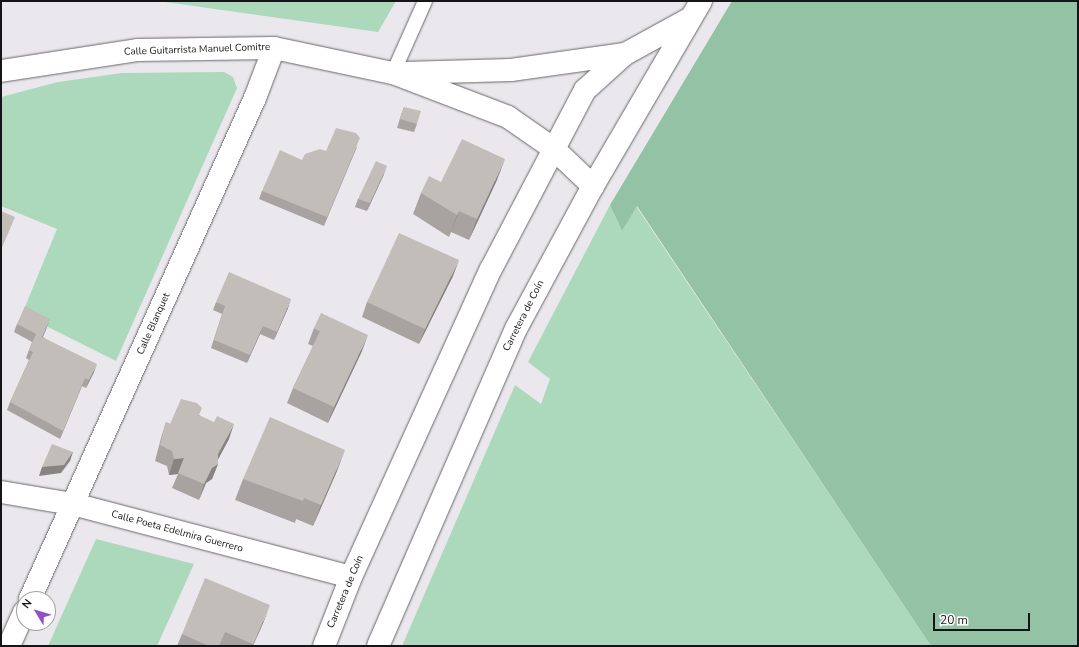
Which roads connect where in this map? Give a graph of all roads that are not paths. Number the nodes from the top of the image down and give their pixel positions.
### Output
1 (426, 1) edge
2 (700, 1) edge
3 (689, 19) junction
4 (274, 48) junction
5 (625, 54) junction
6 (1, 71) edge
7 (393, 73) junction
8 (554, 149) junction
9 (593, 186) junction
10 (1, 492) edge
11 (73, 504) junction
12 (352, 576) junction
13 (34, 591) edge
14 (16, 629) edge
15 (8, 646) edge
16 (324, 646) edge
17 (378, 646) edge

1 - 7 lane
2 - 3 street, Carretera de Coín
3 - 5 street, Calle Guitarrista Manuel Comitre
3 - 9 street, Carretera de Coín
4 - 6 street, Calle Guitarrista Manuel Comitre
4 - 7 street, Calle Guitarrista Manuel Comitre
4 - 11 street, Calle Blanquet
5 - 7 street, Calle Guitarrista Manuel Comitre
5 - 8 street, Carretera de Coín
7 - 8 street, Calle Guitarrista Manuel Comitre
8 - 9 street, Calle Guitarrista Manuel Comitre
8 - 12 street, Carretera de Coín
9 - 17 street, Carretera de Coín
10 - 11 street, Calle Poeta Edelmira Guerrero
11 - 12 street, Calle Poeta Edelmira Guerrero
11 - 13 street, Calle Blanquet
12 - 16 street, Carretera de Coín
14 - 15 street

